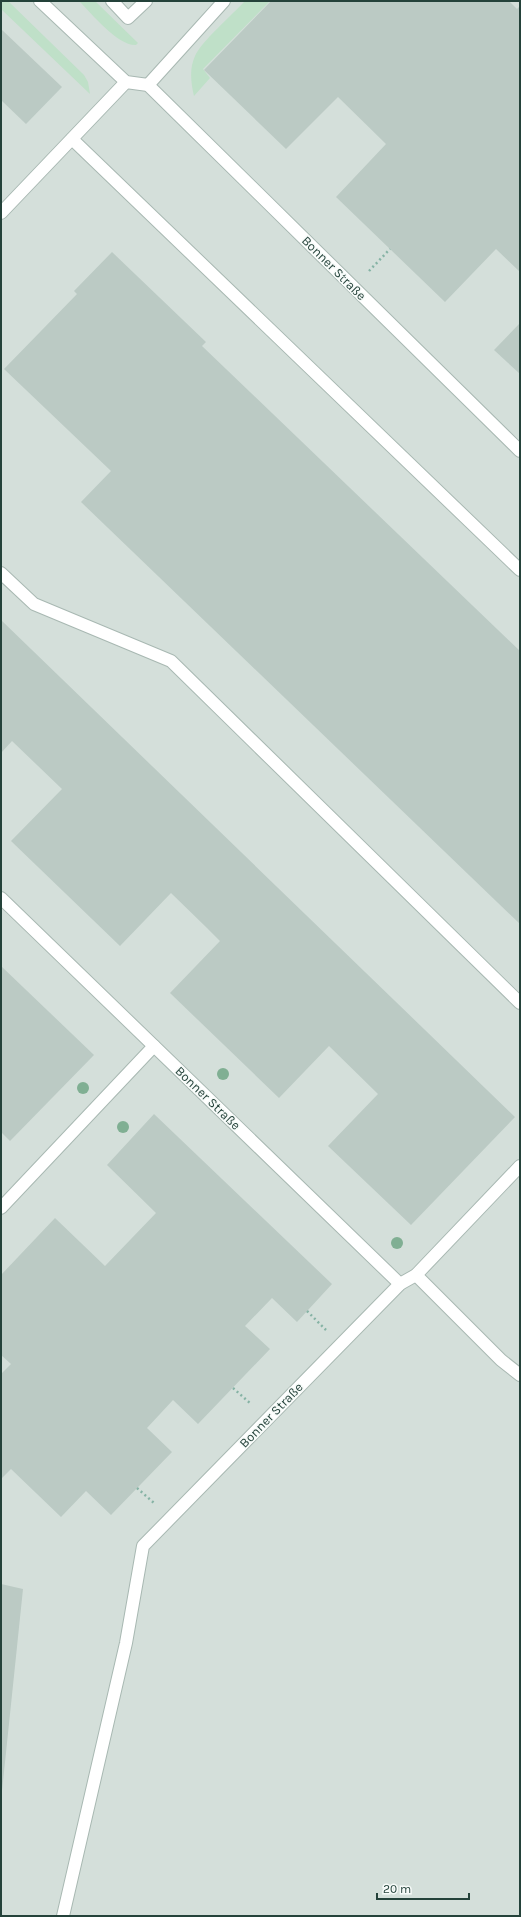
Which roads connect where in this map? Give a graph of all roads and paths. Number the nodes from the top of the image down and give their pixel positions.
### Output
1 (40, 1) edge
2 (112, 1) edge
3 (146, 1) edge
4 (224, 1) edge
5 (126, 82) junction
6 (148, 85) junction
7 (72, 139) junction
8 (1, 213) edge
9 (390, 249) dead end
10 (354, 288) junction
11 (520, 451) edge
12 (520, 570) edge
13 (1, 573) edge
14 (1, 898) edge
15 (520, 1004) edge
16 (154, 1046) junction
17 (520, 1166) edge
18 (1, 1208) edge
19 (416, 1275) junction
20 (400, 1284) junction
21 (520, 1375) edge
22 (63, 1916) edge

1 - 5 lane
2 - 3 lane
4 - 6 lane
5 - 6 lane
5 - 7 lane
6 - 10 lane, Bonner Straße
7 - 8 lane
7 - 12 lane
9 - 10 path
10 - 11 lane, Bonner Straße
13 - 15 lane
14 - 16 lane, Bonner Straße
16 - 18 lane
16 - 20 lane, Bonner Straße
17 - 19 lane, Bonner Straße
19 - 20 lane, Bonner Straße
19 - 21 lane
20 - 22 lane, Bonner Straße

